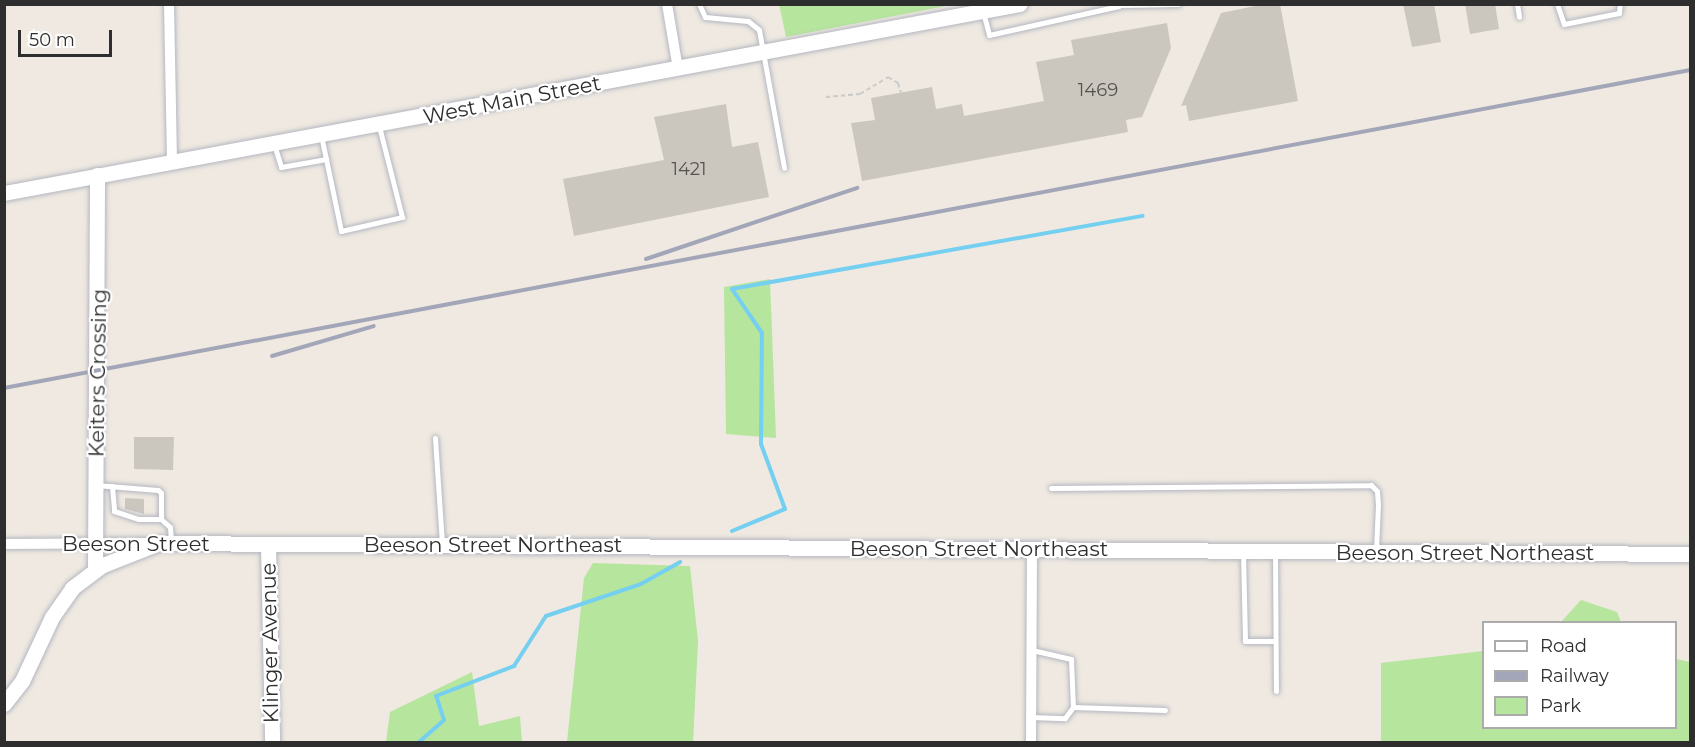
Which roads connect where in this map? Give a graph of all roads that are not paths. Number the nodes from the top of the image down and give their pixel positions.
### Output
1 (169, 4) edge
2 (668, 4) edge
3 (699, 4) edge
4 (1020, 4) edge
5 (1178, 4) edge
6 (1517, 4) edge
7 (1557, 4) edge
8 (1620, 4) edge
9 (1118, 5) edge
10 (983, 12) junction
11 (1519, 17) dead end
12 (765, 52) junction
13 (678, 69) junction
14 (379, 124) junction
15 (321, 135) junction
16 (274, 143) junction
17 (326, 159) junction
18 (172, 161) junction
19 (784, 168) dead end
20 (97, 175) junction
21 (4, 193) edge
22 (435, 438) dead end
23 (104, 485) junction
24 (1051, 488) dead end
25 (161, 519) junction
26 (165, 543) junction
27 (4, 544) edge
28 (95, 544) junction
29 (268, 544) junction
30 (442, 545) junction
31 (1032, 549) junction
32 (1243, 551) junction
33 (1275, 551) junction
34 (1376, 552) junction
35 (1690, 554) edge
36 (95, 570) junction
37 (1275, 641) junction
38 (1031, 649) junction
39 (1276, 691) dead end
40 (4, 704) edge
41 (1073, 707) junction
42 (1165, 710) dead end
43 (1031, 717) junction
44 (272, 742) edge
45 (1031, 742) edge

1 - 18 street
2 - 13 street
3 - 12 lane
4 - 10 street, West Main Street
5 - 9 lane
6 - 11 lane
7 - 8 lane
9 - 10 lane
10 - 12 street, West Main Street
12 - 13 street, West Main Street
12 - 19 lane
13 - 14 street, West Main Street
14 - 15 street, West Main Street
14 - 17 lane
15 - 16 street, West Main Street
15 - 17 lane
16 - 17 lane
16 - 18 street, West Main Street
18 - 20 street, West Main Street
20 - 21 street, West Main Street
20 - 23 street, Keiters Crossing
22 - 30 lane
23 - 25 lane
23 - 25 lane
23 - 28 street, Keiters Crossing
24 - 34 lane
25 - 26 lane
26 - 28 street, Beeson Street
26 - 29 street, Beeson Street
26 - 36 street
27 - 28 street, Beeson Street
28 - 36 street, Keiters Crossing
29 - 30 street, Beeson Street Northeast
29 - 44 street, Klinger Avenue
30 - 31 street, Beeson Street Northeast
31 - 32 street, Beeson Street Northeast
31 - 38 street
32 - 33 street, Beeson Street Northeast
32 - 37 lane
33 - 34 street, Beeson Street Northeast
33 - 37 lane
34 - 35 street, Beeson Street Northeast
36 - 40 street
37 - 39 lane
38 - 41 lane
38 - 43 street
41 - 42 lane
41 - 43 lane
43 - 45 street

